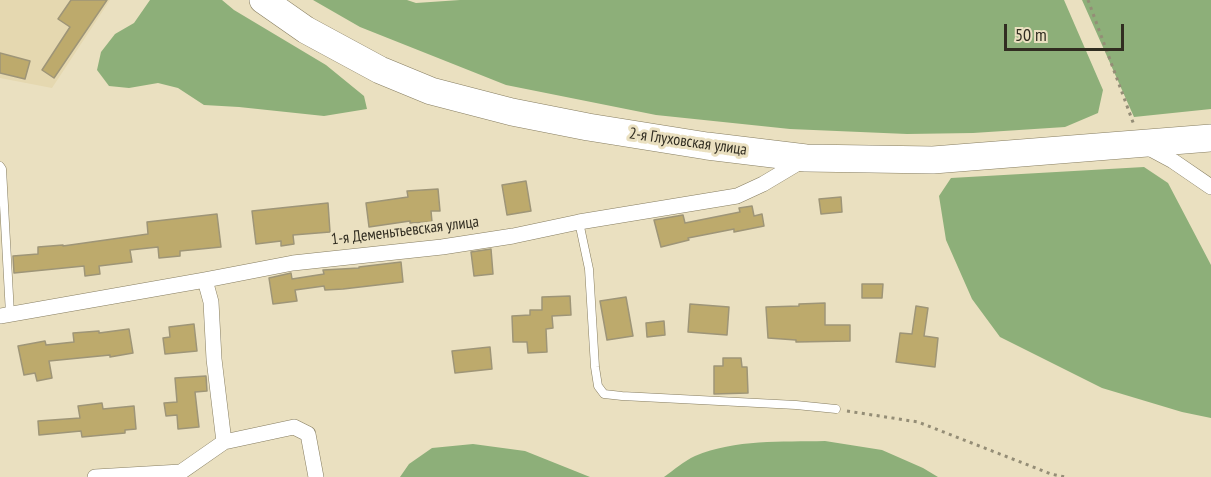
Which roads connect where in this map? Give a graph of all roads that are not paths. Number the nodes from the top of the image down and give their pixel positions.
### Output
1 (263, 0) edge
2 (1211, 138) edge
3 (1141, 143) junction
4 (806, 158) junction
5 (0, 166) edge
6 (1211, 187) edge
7 (579, 222) junction
8 (205, 280) junction
9 (5, 315) edge
10 (836, 409) road end
11 (224, 442) junction
12 (180, 475) edge
13 (95, 477) edge
14 (316, 477) edge

1 - 4 highway, 2-я Глуховская улица
2 - 3 highway, 2-я Глуховская улица
3 - 4 highway, 2-я Глуховская улица
3 - 6 street
4 - 7 street, 1-я Деменьтьевская улица
5 - 9 lane
7 - 8 street, 1-я Деменьтьевская улица
7 - 10 lane
8 - 9 street, 1-я Деменьтьевская улица
8 - 11 street
11 - 12 street
11 - 14 street
12 - 13 street

